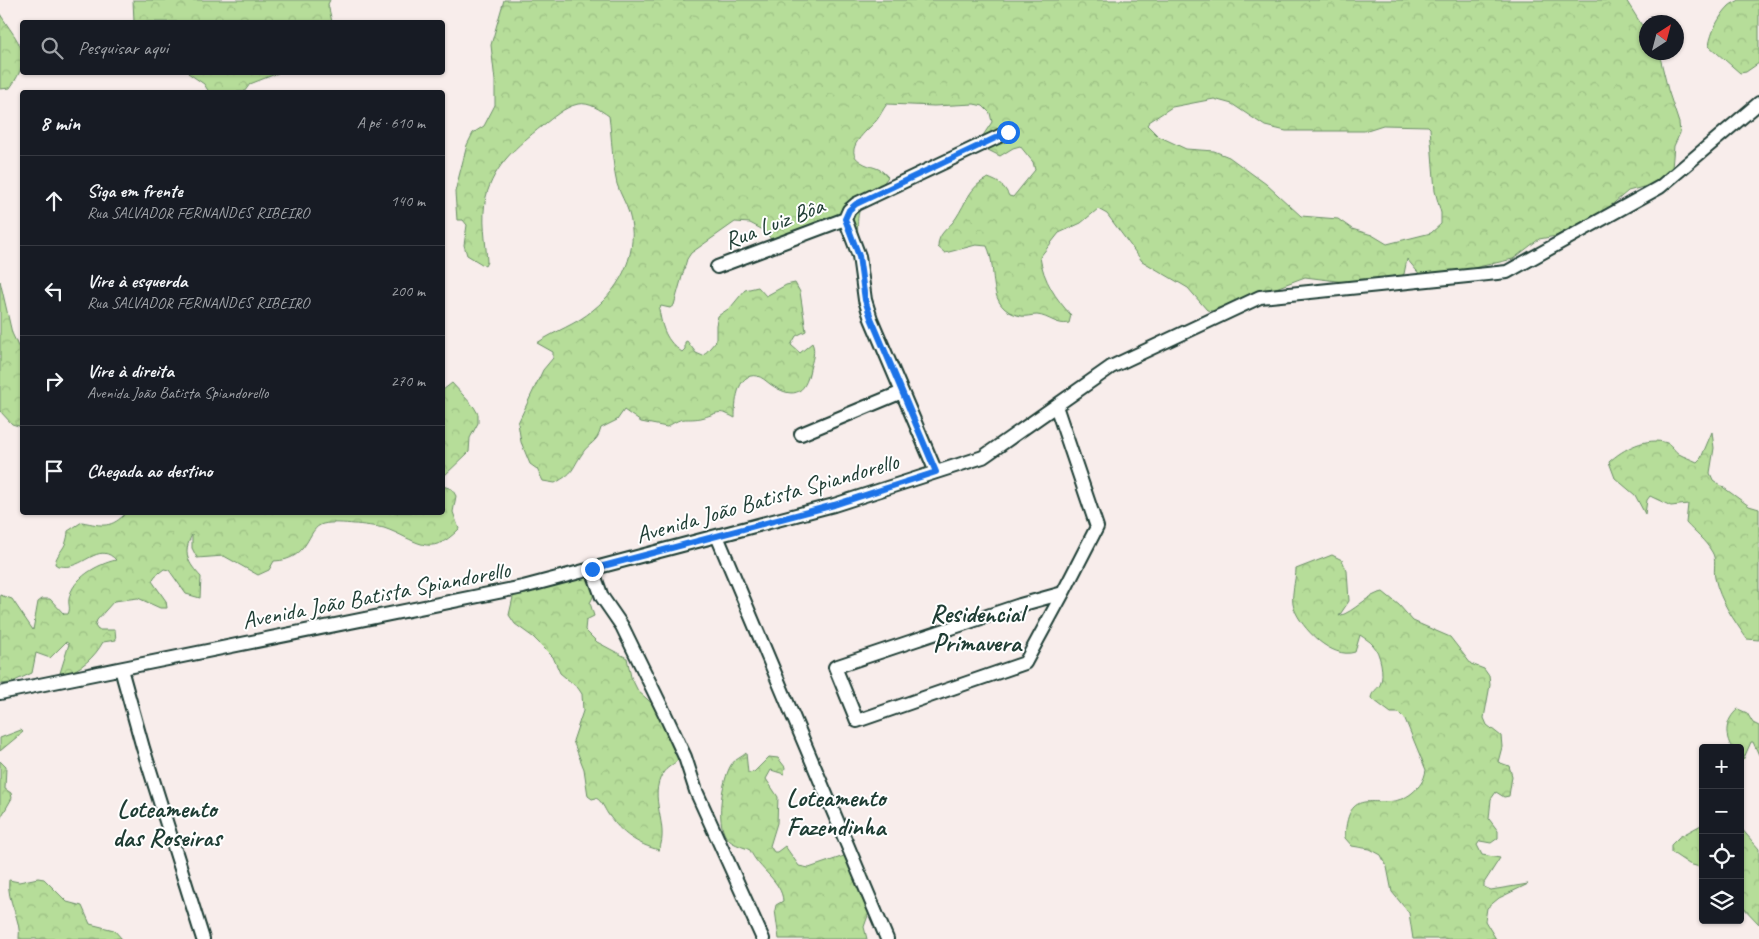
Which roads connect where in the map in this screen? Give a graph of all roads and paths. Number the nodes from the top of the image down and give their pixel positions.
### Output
1 (1759, 103) edge
2 (1008, 132) dead end
3 (845, 219) junction
4 (717, 267) dead end
5 (902, 392) junction
6 (1056, 406) junction
7 (801, 434) dead end
8 (936, 472) junction
9 (716, 536) junction
10 (592, 569) junction
11 (1063, 593) junction
12 (122, 669) junction
13 (0, 693) edge
14 (203, 939) edge
15 (763, 939) edge
16 (886, 939) edge

1 - 6 street, Avenida João Batista Spiandorello
2 - 3 street
3 - 4 street, Rua Luiz Bôa
3 - 5 street
5 - 7 street
5 - 8 street
6 - 8 street, Avenida João Batista Spiandorello
6 - 11 street
8 - 9 street, Avenida João Batista Spiandorello
9 - 10 street, Avenida João Batista Spiandorello
9 - 16 street
10 - 12 street, Avenida João Batista Spiandorello
10 - 15 street
11 - 11 street
12 - 13 street, Avenida João Batista Spiandorello
12 - 14 street

